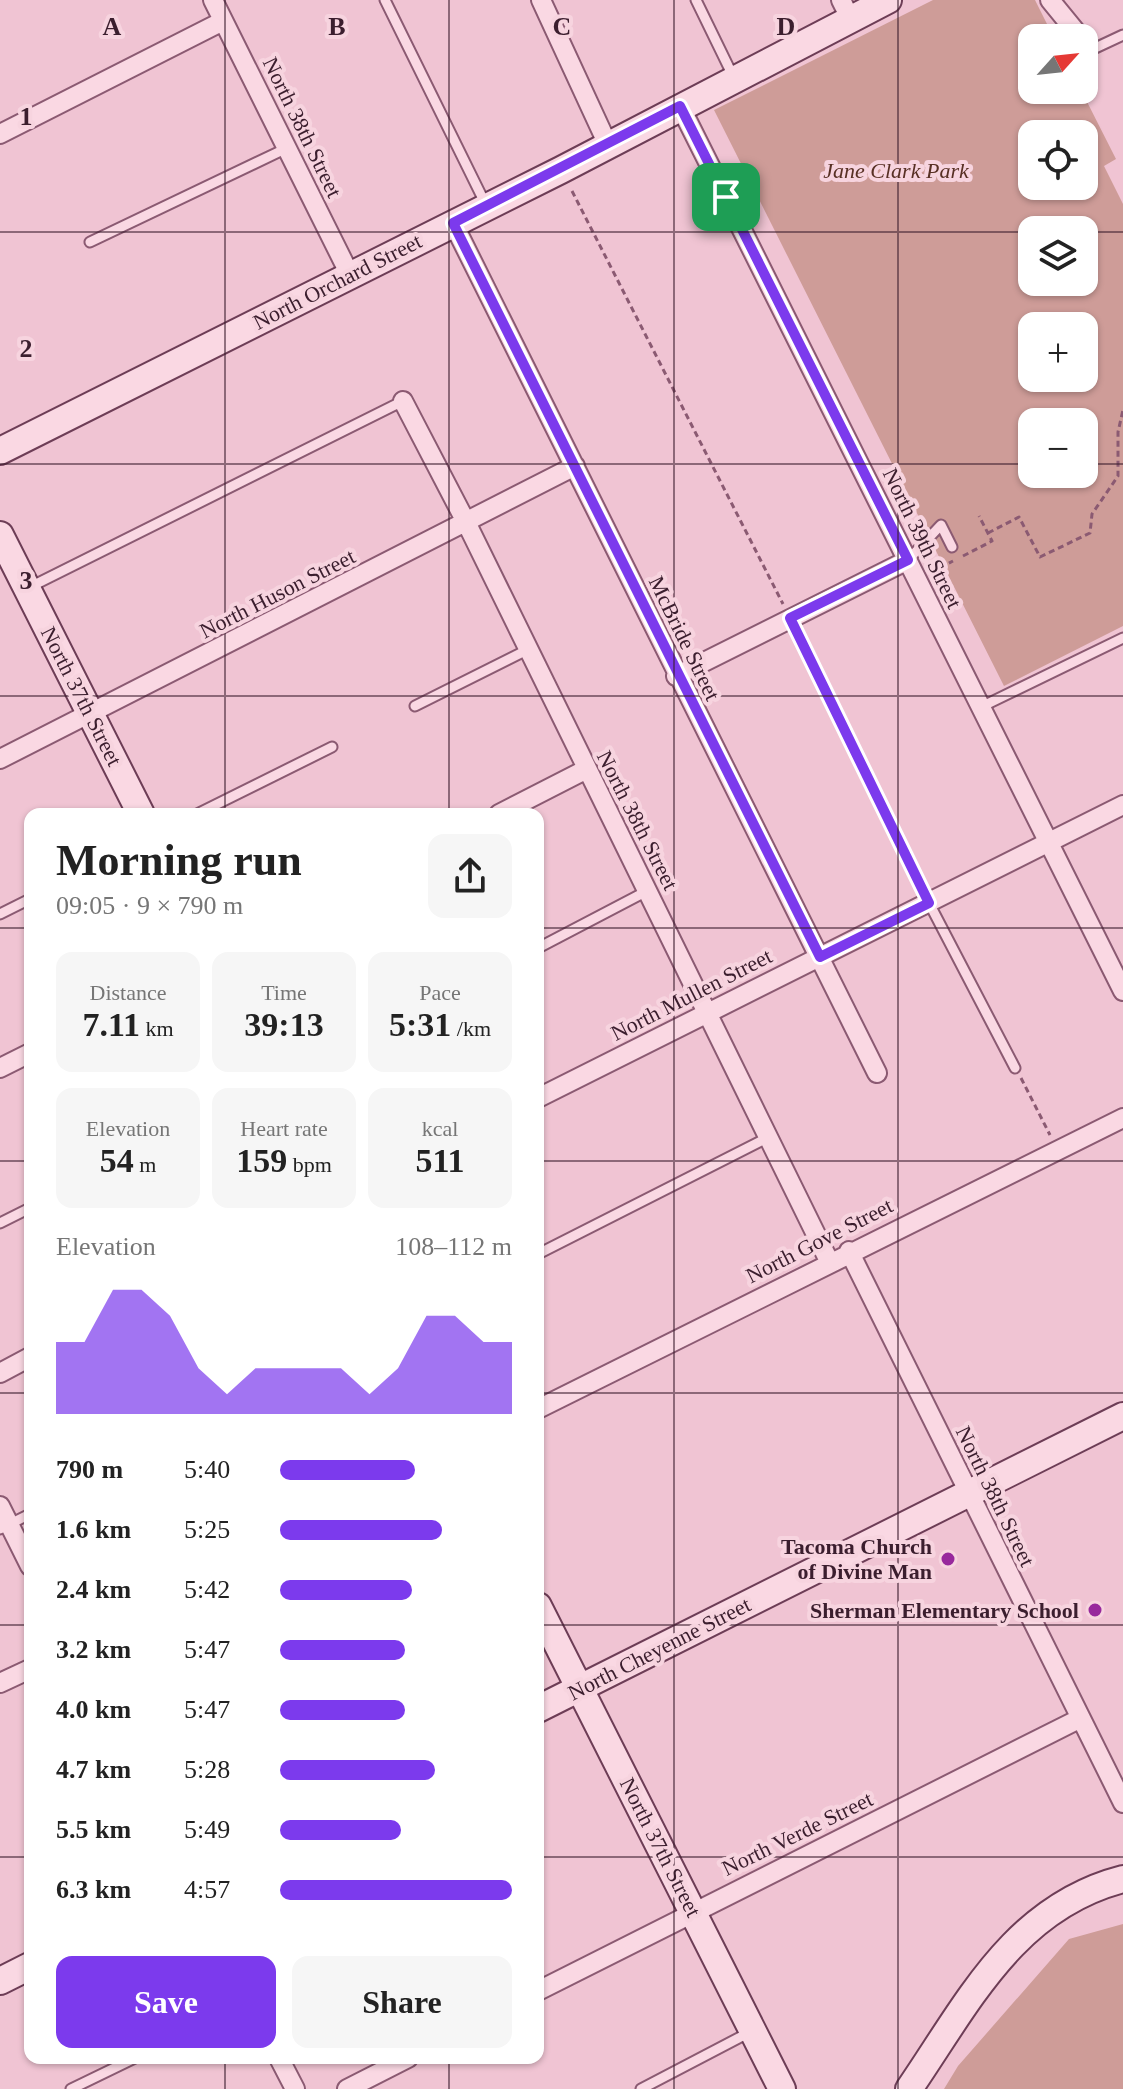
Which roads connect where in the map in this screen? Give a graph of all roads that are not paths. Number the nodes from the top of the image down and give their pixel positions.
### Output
1 (213, 0) edge
2 (385, 0) edge
3 (541, 0) edge
4 (696, 0) edge
5 (888, 0) edge
6 (1050, 0) edge
7 (846, 10) edge
8 (223, 21) junction
9 (1070, 24) edge
10 (1123, 35) edge
11 (1098, 40) edge
12 (735, 79) junction
13 (680, 106) junction
14 (0, 134) edge
15 (608, 145) junction
16 (287, 148) junction
17 (487, 206) junction
18 (453, 223) junction
19 (90, 242) dead end
20 (350, 275) junction
21 (403, 401) joint
22 (0, 451) edge
23 (575, 466) junction
24 (467, 524) junction
25 (0, 535) edge
26 (952, 547) dead end
27 (908, 560) junction
28 (27, 588) junction
29 (790, 618) junction
30 (1123, 638) edge
31 (527, 650) junction
32 (676, 676) junction
33 (415, 706) dead end
34 (981, 707) junction
35 (91, 713) junction
36 (332, 747) dead end
37 (0, 759) edge
38 (585, 770) junction
39 (1123, 805) edge
40 (138, 808) edge
41 (209, 808) edge
42 (511, 808) edge
43 (1048, 844) junction
44 (647, 891) junction
45 (24, 902) edge
46 (929, 903) junction
47 (0, 914) edge
48 (544, 945) edge
49 (820, 957) junction
50 (1118, 968) edge
51 (1123, 991) edge
52 (708, 1012) junction
53 (24, 1056) edge
54 (0, 1068) edge
55 (1015, 1068) road end
56 (877, 1073) dead end
57 (544, 1095) edge
58 (1123, 1118) edge
59 (769, 1137) junction
60 (24, 1211) edge
61 (0, 1223) edge
62 (544, 1251) edge
63 (849, 1251) junction
64 (829, 1261) junction
65 (24, 1360) edge
66 (0, 1373) edge
67 (544, 1406) edge
68 (1123, 1416) edge
69 (968, 1494) junction
70 (0, 1506) edge
71 (24, 1517) edge
72 (5, 1527) edge
73 (24, 1557) edge
74 (544, 1617) edge
75 (24, 1672) edge
76 (0, 1683) edge
77 (581, 1687) junction
78 (544, 1706) edge
79 (1079, 1719) junction
80 (1123, 1803) edge
81 (1123, 1879) edge
82 (693, 1912) junction
83 (24, 1969) edge
84 (0, 1981) edge
85 (544, 1988) edge
86 (753, 2031) junction
87 (123, 2064) edge
88 (282, 2064) edge
89 (396, 2064) edge
90 (71, 2089) edge
91 (295, 2089) edge
92 (347, 2089) edge
93 (641, 2089) edge
94 (782, 2089) edge
95 (909, 2089) edge

1 - 8 street, North 38th Street
2 - 17 lane
3 - 15 street
4 - 12 lane
5 - 7 street, North Orchard Street
6 - 9 street
7 - 12 street, North Orchard Street
8 - 14 street
8 - 16 street, North 38th Street
10 - 11 lane
12 - 13 street, North Orchard Street
13 - 15 street, North Orchard Street
13 - 27 street, North 39th Street
15 - 17 street, North Orchard Street
16 - 19 lane
16 - 20 street, North 38th Street
17 - 18 street, North Orchard Street
18 - 20 street, North Orchard Street
18 - 23 street, McBride Street
20 - 22 street, North Orchard Street
21 - 24 street, North 38th Street
21 - 28 lane
23 - 24 street, North Huson Street
23 - 32 street, McBride Street
24 - 31 street, North 38th Street
24 - 35 street, North Huson Street
25 - 28 street, North 37th Street
26 - 27 lane
27 - 29 street
27 - 34 street, North 39th Street
28 - 35 street, North 37th Street
29 - 32 street
29 - 46 lane
30 - 34 lane
31 - 33 lane
31 - 38 street, North 38th Street
32 - 49 street, McBride Street
34 - 43 street, North 39th Street
35 - 37 street, North Huson Street
35 - 40 street, North 37th Street
36 - 41 lane
38 - 42 street
38 - 44 street, North 38th Street
39 - 43 street, North Mullen Street
43 - 46 street, North Mullen Street
43 - 50 street, North 39th Street
44 - 48 lane
44 - 52 street, North 38th Street
45 - 47 lane
46 - 49 street, North Mullen Street
46 - 55 lane
49 - 52 street, North Mullen Street
49 - 56 street, McBride Street
50 - 51 street, North 39th Street
52 - 57 street, North Mullen Street
52 - 59 street, North 38th Street
53 - 54 street
58 - 63 street, North Gove Street
59 - 62 lane
59 - 64 street, North 38th Street
60 - 61 lane
63 - 64 street, North Gove Street
63 - 69 street, North 38th Street
64 - 67 street, North Gove Street
65 - 66 street
68 - 69 street, North Cheyenne Street
69 - 77 street, North Cheyenne Street
69 - 79 street, North 38th Street
70 - 72 street
71 - 72 lane
72 - 73 street
74 - 77 street, North 37th Street
75 - 76 street
77 - 78 street, North Cheyenne Street
77 - 82 street, North 37th Street
79 - 80 street, North 38th Street
79 - 82 street, North Verde Street
81 - 95 street
82 - 85 street, North Verde Street
82 - 86 street, North 37th Street
83 - 84 street
86 - 93 lane
86 - 94 street, North 37th Street
87 - 90 lane
88 - 91 street
89 - 92 street

